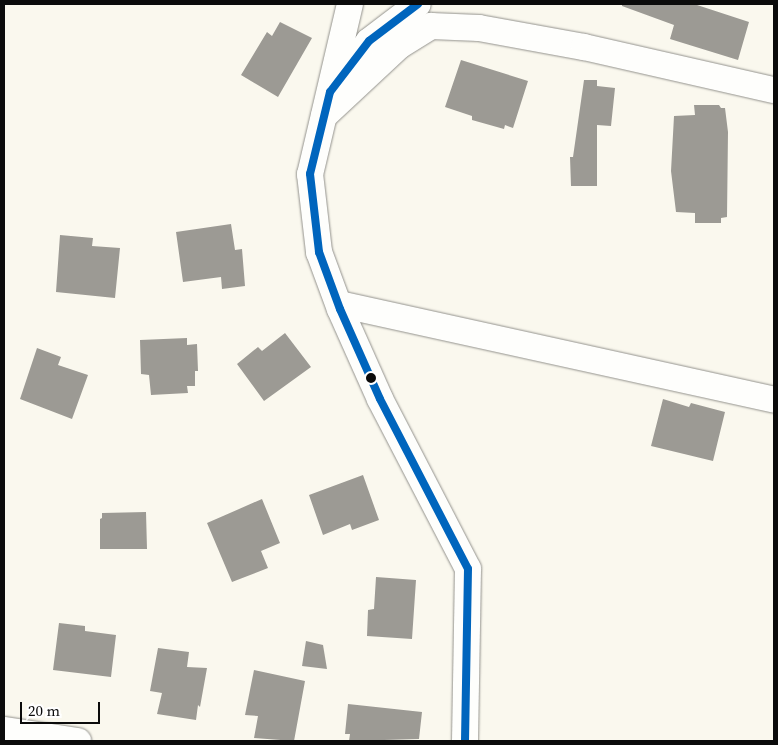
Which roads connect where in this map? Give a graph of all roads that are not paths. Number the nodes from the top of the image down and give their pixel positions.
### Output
1 (350, 4) edge
2 (418, 4) edge
3 (774, 90) edge
4 (327, 104) junction
5 (338, 304) junction
6 (774, 400) edge
7 (4, 730) edge
8 (78, 741) edge
9 (465, 741) edge

1 - 4 street
2 - 4 street
3 - 4 street
4 - 5 street
5 - 6 street
5 - 9 street
7 - 8 street

